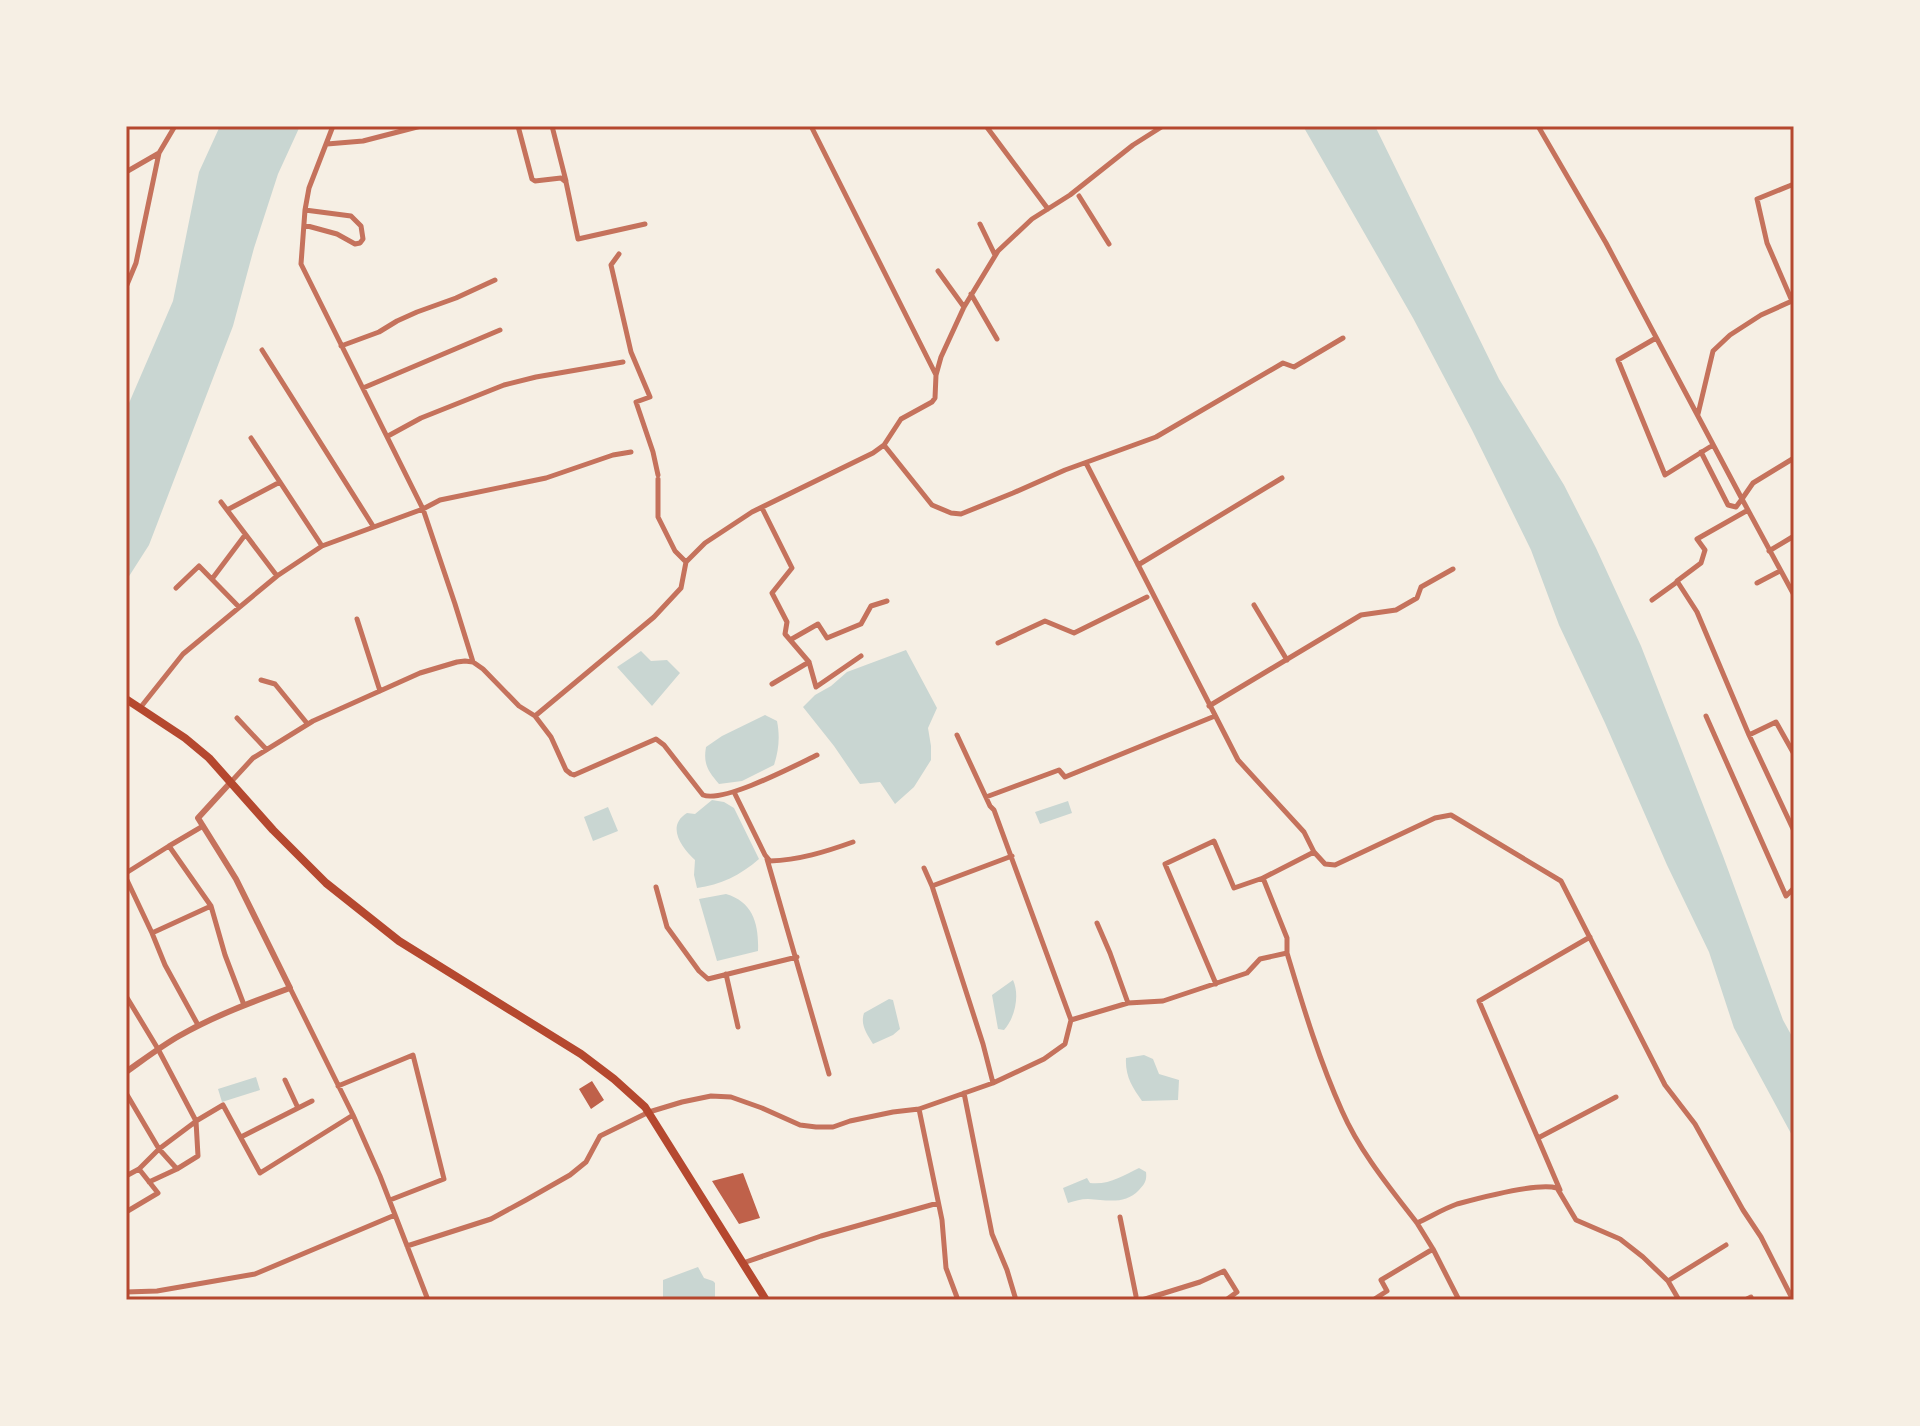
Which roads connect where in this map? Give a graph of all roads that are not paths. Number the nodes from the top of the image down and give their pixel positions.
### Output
1 (175, 126) edge
2 (333, 126) edge
3 (421, 126) edge
4 (518, 126) edge
5 (552, 126) edge
6 (811, 126) edge
7 (986, 126) edge
8 (1163, 126) edge
9 (1538, 126) edge
10 (327, 144) junction
11 (159, 153) junction
12 (126, 172) edge
13 (566, 182) junction
14 (1794, 184) edge
15 (1079, 196) dead end
16 (1048, 209) junction
17 (305, 210) junction
18 (645, 224) dead end
19 (980, 224) dead end
20 (304, 225) junction
21 (1109, 244) dead end
22 (619, 254) dead end
23 (995, 255) junction
24 (938, 271) dead end
25 (495, 280) dead end
26 (126, 287) edge
27 (971, 294) junction
28 (964, 307) junction
29 (500, 330) dead end
30 (1343, 338) dead end
31 (1656, 338) junction
32 (997, 339) dead end
33 (341, 346) junction
34 (262, 350) dead end
35 (623, 362) dead end
36 (936, 375) junction
37 (363, 388) junction
38 (1697, 415) junction
39 (388, 436) junction
40 (251, 438) dead end
41 (884, 445) junction
42 (1713, 445) junction
43 (631, 452) dead end
44 (1701, 452) junction
45 (1794, 458) edge
46 (1086, 463) junction
47 (1282, 478) dead end
48 (280, 482) junction
49 (1742, 499) junction
50 (221, 502) dead end
51 (762, 508) junction
52 (423, 509) junction
53 (227, 510) junction
54 (1748, 510) junction
55 (373, 526) junction
56 (245, 535) junction
57 (1794, 536) edge
58 (322, 546) junction
59 (1769, 551) junction
60 (686, 562) junction
61 (1138, 565) junction
62 (1453, 569) dead end
63 (1780, 571) junction
64 (277, 576) junction
65 (212, 579) junction
66 (1677, 581) junction
67 (1757, 583) dead end
68 (176, 588) dead end
69 (1793, 592) edge
70 (1147, 597) dead end
71 (1652, 600) dead end
72 (887, 601) dead end
73 (1254, 605) dead end
74 (239, 607) junction
75 (357, 619) dead end
76 (790, 640) junction
77 (998, 643) dead end
78 (861, 656) dead end
79 (1287, 660) junction
80 (473, 662) junction
81 (809, 662) junction
82 (261, 680) dead end
83 (772, 684) dead end
84 (380, 691) junction
85 (126, 699) edge
86 (1209, 706) junction
87 (140, 709) junction
88 (535, 716) junction
89 (1215, 716) junction
90 (1706, 716) dead end
91 (237, 718) dead end
92 (306, 722) dead end
93 (957, 735) dead end
94 (1749, 735) junction
95 (267, 750) junction
96 (1794, 754) edge
97 (817, 755) dead end
98 (230, 783) junction
99 (734, 792) junction
100 (986, 797) junction
101 (203, 826) junction
102 (1794, 831) edge
103 (853, 842) dead end
104 (169, 846) junction
105 (1314, 852) junction
106 (1012, 856) junction
107 (767, 859) junction
108 (924, 868) dead end
109 (126, 876) edge
110 (1263, 878) junction
111 (932, 886) junction
112 (656, 887) dead end
113 (1794, 888) edge
114 (211, 906) junction
115 (1097, 923) dead end
116 (152, 933) junction
117 (1590, 937) junction
118 (1287, 953) junction
119 (797, 957) junction
120 (726, 974) junction
121 (1216, 984) junction
122 (290, 988) junction
123 (126, 996) edge
124 (1128, 1003) junction
125 (244, 1005) junction
126 (1071, 1020) junction
127 (198, 1025) junction
128 (738, 1027) dead end
129 (158, 1049) junction
130 (126, 1072) edge
131 (829, 1074) dead end
132 (285, 1080) dead end
133 (993, 1083) junction
134 (338, 1086) junction
135 (126, 1093) edge
136 (964, 1093) junction
137 (1616, 1097) dead end
138 (312, 1101) dead end
139 (298, 1108) junction
140 (919, 1109) junction
141 (649, 1112) junction
142 (353, 1115) junction
143 (196, 1121) junction
144 (241, 1137) junction
145 (1538, 1138) junction
146 (159, 1149) junction
147 (139, 1169) junction
148 (177, 1169) junction
149 (126, 1176) edge
150 (149, 1182) junction
151 (1562, 1194) junction
152 (390, 1200) junction
153 (938, 1203) junction
154 (126, 1212) edge
155 (395, 1215) junction
156 (1120, 1217) dead end
157 (1417, 1223) junction
158 (1726, 1245) dead end
159 (407, 1246) junction
160 (1433, 1249) junction
161 (743, 1263) junction
162 (1668, 1281) junction
163 (126, 1292) edge
164 (1139, 1298) edge
165 (428, 1300) edge
166 (766, 1300) edge
167 (958, 1300) edge
168 (1016, 1300) edge
169 (1226, 1300) edge
170 (1373, 1300) edge
171 (1459, 1300) edge
172 (1679, 1300) edge
173 (1793, 1300) edge

1 - 11 street
2 - 10 street
3 - 10 street
4 - 13 street
5 - 13 street
6 - 36 street
7 - 16 street
8 - 16 street
9 - 31 street
10 - 17 street
11 - 12 street
11 - 26 street
13 - 18 street
14 - 38 street
15 - 21 street
16 - 23 street
17 - 20 street
17 - 20 street
19 - 23 street
20 - 33 street
22 - 60 street
23 - 27 street
24 - 28 street
25 - 33 street
27 - 28 street
27 - 32 street
28 - 36 street
29 - 37 street
30 - 46 street
31 - 38 street
31 - 44 street
33 - 37 street
34 - 55 street
35 - 39 street
36 - 41 street
37 - 39 street
38 - 42 street
39 - 52 street
40 - 48 street
41 - 46 street
41 - 51 street
42 - 44 street
42 - 49 street
43 - 52 street
44 - 49 street
45 - 49 street
46 - 61 street
47 - 61 street
48 - 53 street
48 - 58 street
49 - 54 street
50 - 53 street
51 - 60 street
51 - 76 street
52 - 55 street
52 - 80 street
53 - 56 street
54 - 59 street
54 - 66 street
55 - 58 street
56 - 64 street
56 - 65 street
57 - 59 street
58 - 64 street
59 - 63 street
60 - 88 street
61 - 86 street
62 - 79 street
63 - 67 street
63 - 69 street
64 - 74 street
65 - 68 street
65 - 74 street
66 - 71 street
66 - 94 street
70 - 77 street
72 - 76 street
73 - 79 street
74 - 87 street
75 - 84 street
76 - 81 street
78 - 81 street
79 - 86 street
80 - 84 street
80 - 88 street
81 - 83 street
82 - 92 street
84 - 95 street
85 - 87 highway
86 - 89 street
87 - 98 highway
88 - 99 street
89 - 100 street
89 - 105 street
90 - 113 street
91 - 95 street
93 - 100 street
94 - 96 street
94 - 102 street
95 - 98 street
97 - 99 street
98 - 101 street
98 - 141 highway
99 - 107 street
100 - 106 street
101 - 104 street
101 - 122 street
103 - 107 street
104 - 109 street
104 - 114 street
105 - 110 street
105 - 117 street
106 - 111 street
106 - 126 street
107 - 119 street
108 - 111 street
109 - 116 street
110 - 118 street
110 - 121 street
111 - 133 street
112 - 120 street
114 - 116 street
114 - 125 street
115 - 124 street
116 - 127 street
117 - 145 street
117 - 173 street
118 - 121 street
118 - 157 street
119 - 120 street
119 - 131 street
120 - 128 street
121 - 124 street
122 - 125 street
122 - 134 street
123 - 129 street
124 - 126 street
125 - 127 street
126 - 133 street
127 - 129 street
129 - 130 street
129 - 143 street
132 - 139 street
133 - 136 street
134 - 142 street
134 - 152 street
135 - 146 street
136 - 140 street
136 - 168 street
137 - 145 street
138 - 139 street
139 - 144 street
140 - 141 street
140 - 153 street
141 - 159 street
141 - 161 highway
142 - 144 street
142 - 152 street
143 - 144 street
143 - 146 street
143 - 148 street
145 - 151 street
146 - 147 street
146 - 148 street
147 - 149 street
147 - 150 street
148 - 150 street
150 - 154 street
151 - 157 street
151 - 162 street
152 - 155 street
153 - 161 street
153 - 167 street
155 - 159 street
155 - 163 street
156 - 164 street
157 - 160 street
158 - 162 street
159 - 165 street
160 - 170 street
160 - 171 street
161 - 166 highway
162 - 172 street
164 - 169 street

